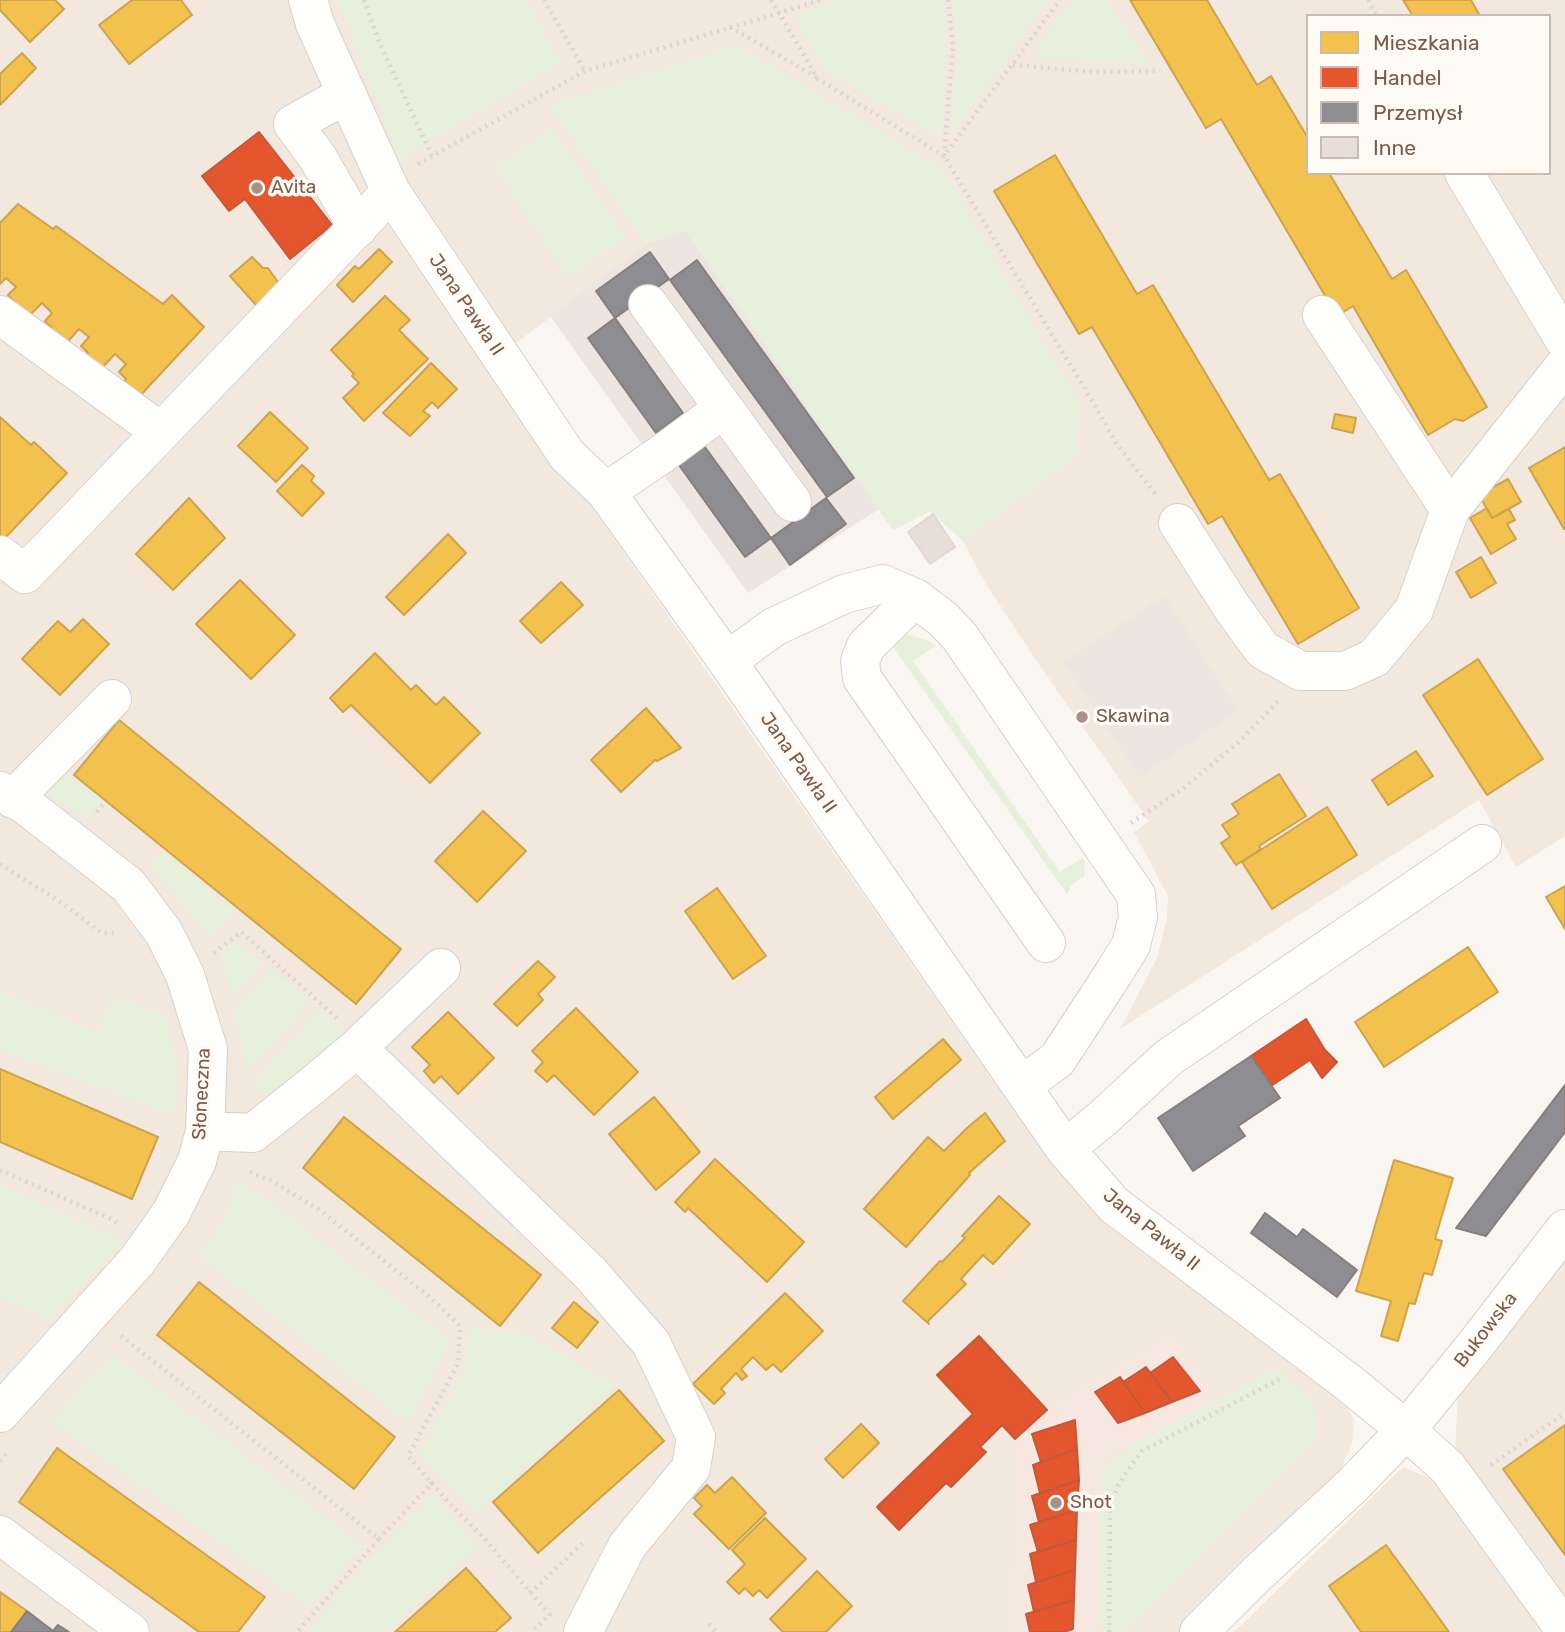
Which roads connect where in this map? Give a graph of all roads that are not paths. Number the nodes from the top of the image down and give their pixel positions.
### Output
1 (308, 0) edge
2 (347, 94) junction
3 (1465, 175) edge
4 (402, 179) junction
5 (358, 228) junction
6 (648, 304) dead end
7 (1322, 315) dead end
8 (0, 316) edge
9 (1565, 341) edge
10 (1565, 365) edge
11 (724, 408) junction
12 (161, 432) junction
13 (606, 492) junction
14 (792, 502) dead end
15 (1450, 510) junction
16 (1178, 523) road end
17 (0, 555) edge
18 (915, 598) junction
19 (727, 661) junction
20 (112, 699) dead end
21 (7, 795) edge
22 (1482, 844) dead end
23 (1046, 943) dead end
24 (441, 968) dead end
25 (360, 1045) junction
26 (1022, 1085) junction
27 (205, 1131) junction
28 (1065, 1149) junction
29 (1565, 1229) edge
30 (0, 1413) edge
31 (1406, 1430) junction
32 (0, 1535) edge
33 (1565, 1630) edge
34 (130, 1632) edge
35 (583, 1632) edge
36 (1199, 1632) edge

1 - 2 street, Jana Pawła II
2 - 4 street, Jana Pawła II
2 - 5 street
3 - 9 street
4 - 5 street
4 - 13 street, Jana Pawła II
5 - 12 street
6 - 11 street
7 - 15 street
8 - 12 street
10 - 15 street
11 - 13 street
11 - 14 street
12 - 17 street
13 - 19 street, Jana Pawła II
15 - 16 street
18 - 19 street
18 - 23 street
18 - 26 street
19 - 26 street, Jana Pawła II
20 - 21 street
21 - 27 street, Słoneczna
22 - 28 street
24 - 25 street
25 - 27 street
25 - 35 street
26 - 28 street, Jana Pawła II
27 - 30 street, Słoneczna
28 - 31 street, Jana Pawła II
29 - 31 street, Bukowska
31 - 33 street, Jana Pawła II
31 - 36 street, Bukowska
32 - 34 street

